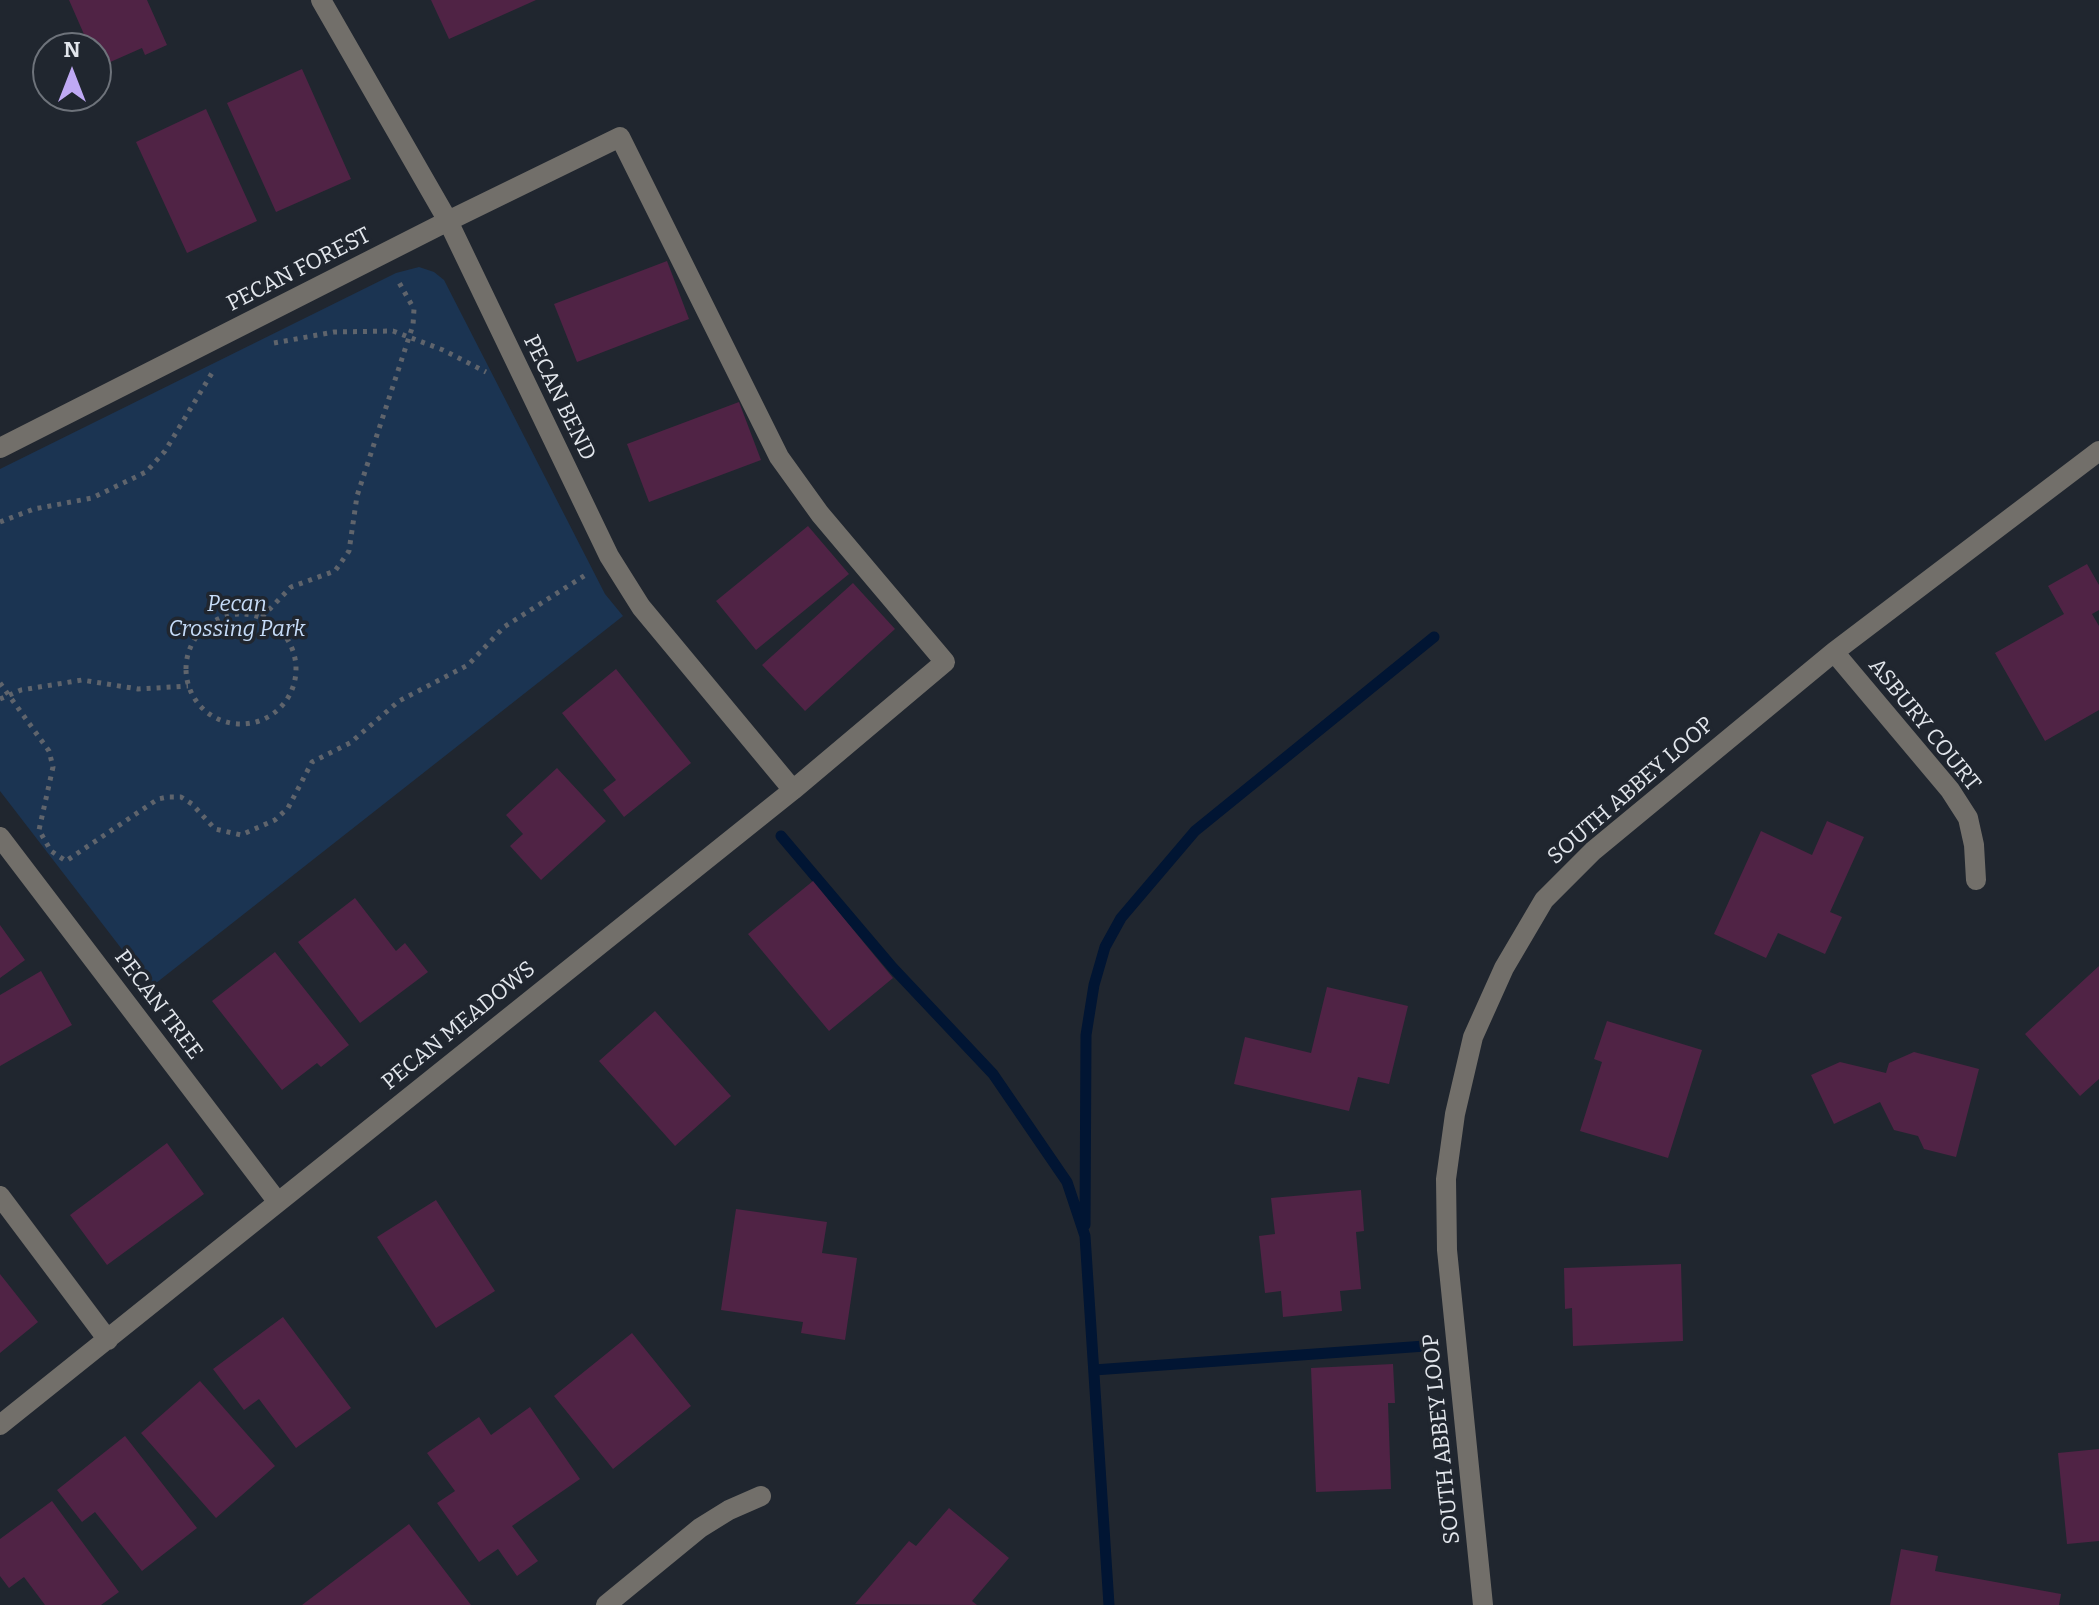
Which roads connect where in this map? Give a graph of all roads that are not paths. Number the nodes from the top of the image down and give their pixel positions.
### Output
1 (321, 0) edge
2 (448, 221) junction
3 (0, 448) edge
4 (2099, 451) edge
5 (1834, 652) junction
6 (945, 662) joint
7 (793, 790) junction
8 (0, 837) edge
9 (1976, 880) dead end
10 (0, 1196) edge
11 (277, 1201) junction
12 (108, 1340) junction
13 (0, 1425) edge
14 (761, 1496) dead end
15 (606, 1605) edge
16 (1483, 1605) edge

1 - 2 street, PECAN BEND
2 - 3 street, PECAN FOREST
2 - 6 street, PECAN FOREST
2 - 7 street, PECAN BEND
4 - 5 street, SOUTH ABBEY LOOP
5 - 9 street, ASBURY COURT
5 - 16 street, SOUTH ABBEY LOOP
6 - 7 street, PECAN MEADOWS
7 - 11 street, PECAN MEADOWS
8 - 11 street, PECAN TREE
10 - 12 street
11 - 12 street, PECAN MEADOWS
12 - 13 street, PECAN MEADOWS
14 - 15 street

